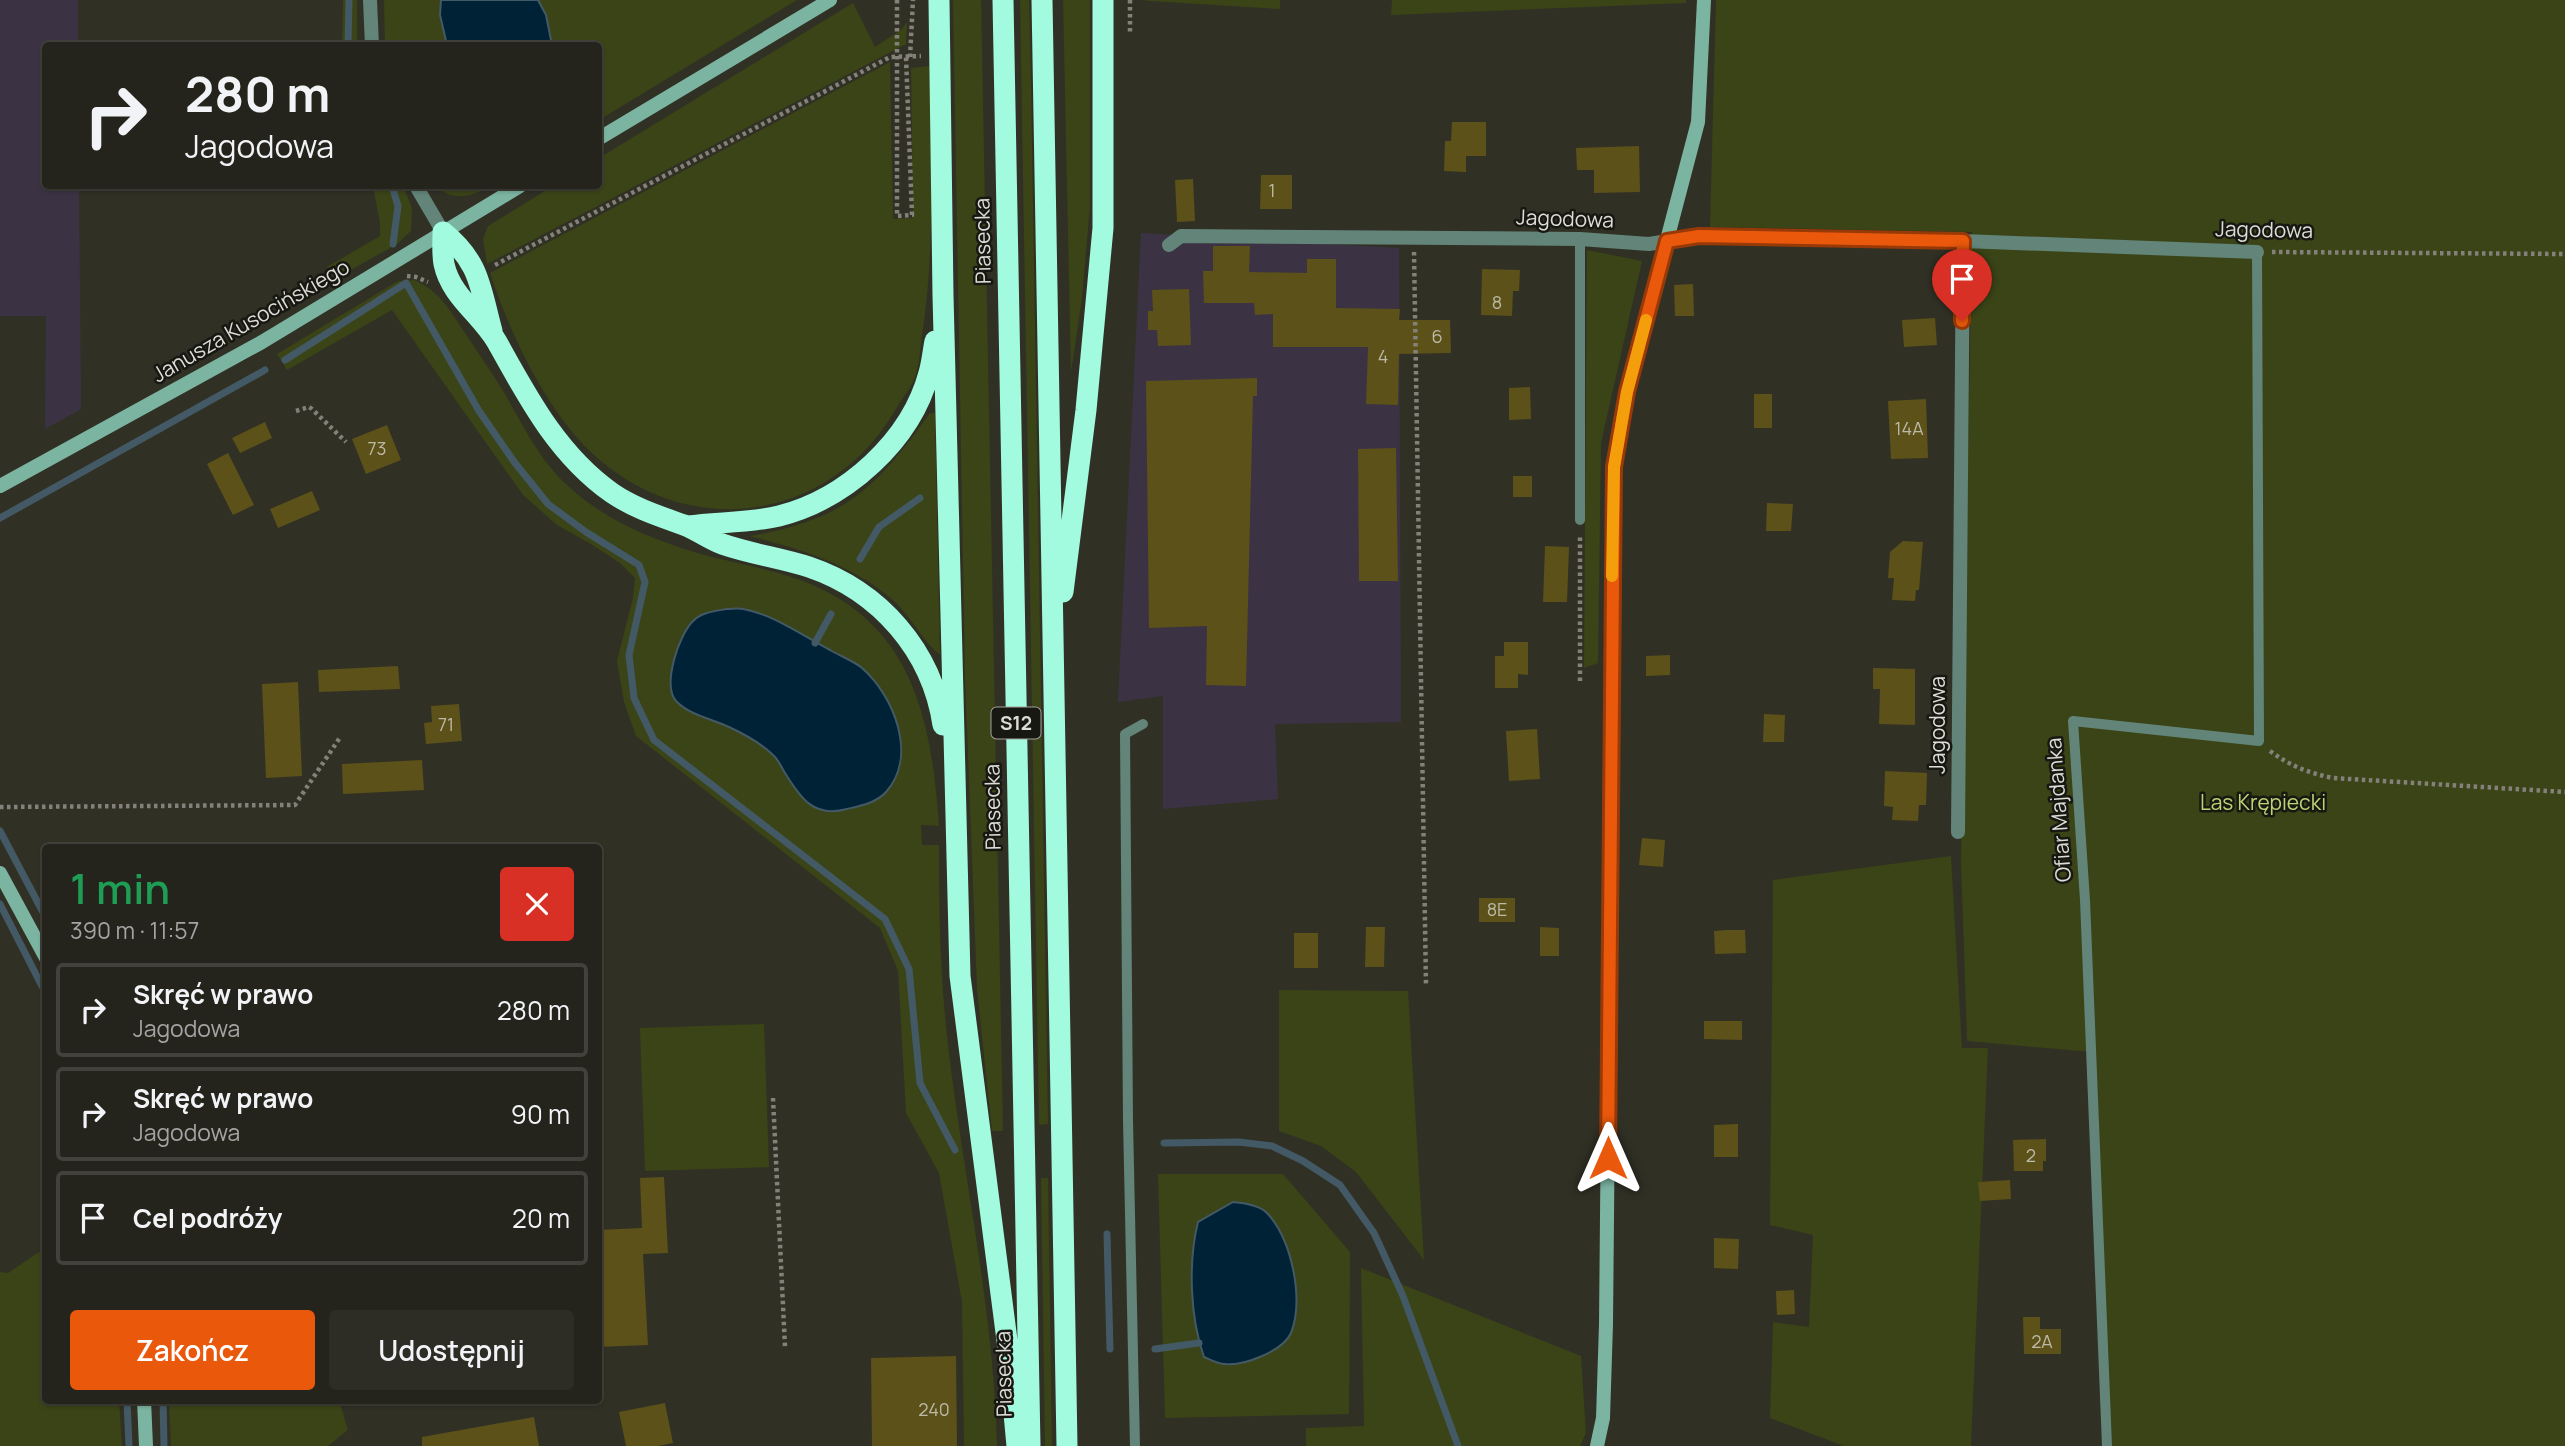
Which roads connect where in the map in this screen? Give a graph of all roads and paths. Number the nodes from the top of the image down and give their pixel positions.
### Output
1 (370, 0) edge
2 (830, 0) edge
3 (897, 0) edge
4 (913, 0) edge
5 (939, 0) edge
6 (1003, 0) edge
7 (1042, 0) edge
8 (1103, 0) edge
9 (1130, 0) edge
10 (1704, 0) edge
11 (1130, 34) dead end
12 (372, 42) edge
13 (890, 57) dead end
14 (602, 137) edge
15 (418, 189) edge
16 (515, 189) edge
17 (443, 232) junction
18 (1414, 237) junction
19 (1580, 239) junction
20 (1667, 241) junction
21 (1963, 241) junction
22 (1169, 245) dead end
23 (2257, 252) junction
24 (2565, 254) edge
25 (477, 273) junction
26 (398, 278) dead end
27 (451, 284) junction
28 (943, 295) junction
29 (494, 336) junction
30 (296, 411) dead end
31 (346, 442) dead end
32 (0, 486) edge
33 (1580, 520) joint
34 (688, 526) junction
35 (1054, 667) junction
36 (1580, 681) dead end
37 (1143, 724) dead end
38 (341, 736) dead end
39 (2259, 741) junction
40 (2565, 792) edge
41 (0, 807) edge
42 (956, 821) junction
43 (1958, 832) dead end
44 (0, 873) edge
45 (42, 951) edge
46 (1426, 985) dead end
47 (773, 1098) dead end
48 (785, 1347) dead end
49 (144, 1404) edge
50 (146, 1446) edge
51 (1017, 1446) edge
52 (1030, 1446) edge
53 (1067, 1446) edge
54 (1135, 1446) edge
55 (1597, 1446) edge
56 (2107, 1446) edge

1 - 12 street
2 - 14 street
3 - 4 path, bridge
5 - 28 highway
6 - 52 highway, Piasecka / S12
7 - 35 highway, S12
8 - 35 highway
9 - 11 path
10 - 20 street
13 - 25 path
15 - 17 street
16 - 17 street, Janusza Kusocińskiego
17 - 25 highway
17 - 27 highway
17 - 32 street, Janusza Kusocińskiego
18 - 19 street, Jagodowa
18 - 22 street, Jagodowa
18 - 46 path
19 - 20 street, Jagodowa
19 - 33 lane
20 - 21 street, Jagodowa
20 - 55 street
21 - 23 street, Jagodowa
21 - 43 street, Jagodowa
23 - 24 path, Jagodowa
23 - 39 lane
25 - 29 highway
26 - 27 path
27 - 29 highway
28 - 34 highway
28 - 42 highway
29 - 34 highway
30 - 31 path
33 - 36 path
34 - 42 highway
35 - 53 highway, S12
37 - 54 lane
38 - 41 path
39 - 40 path
39 - 56 lane, Ofiar Majdanka
42 - 51 highway
44 - 45 street
47 - 48 path
49 - 50 street

